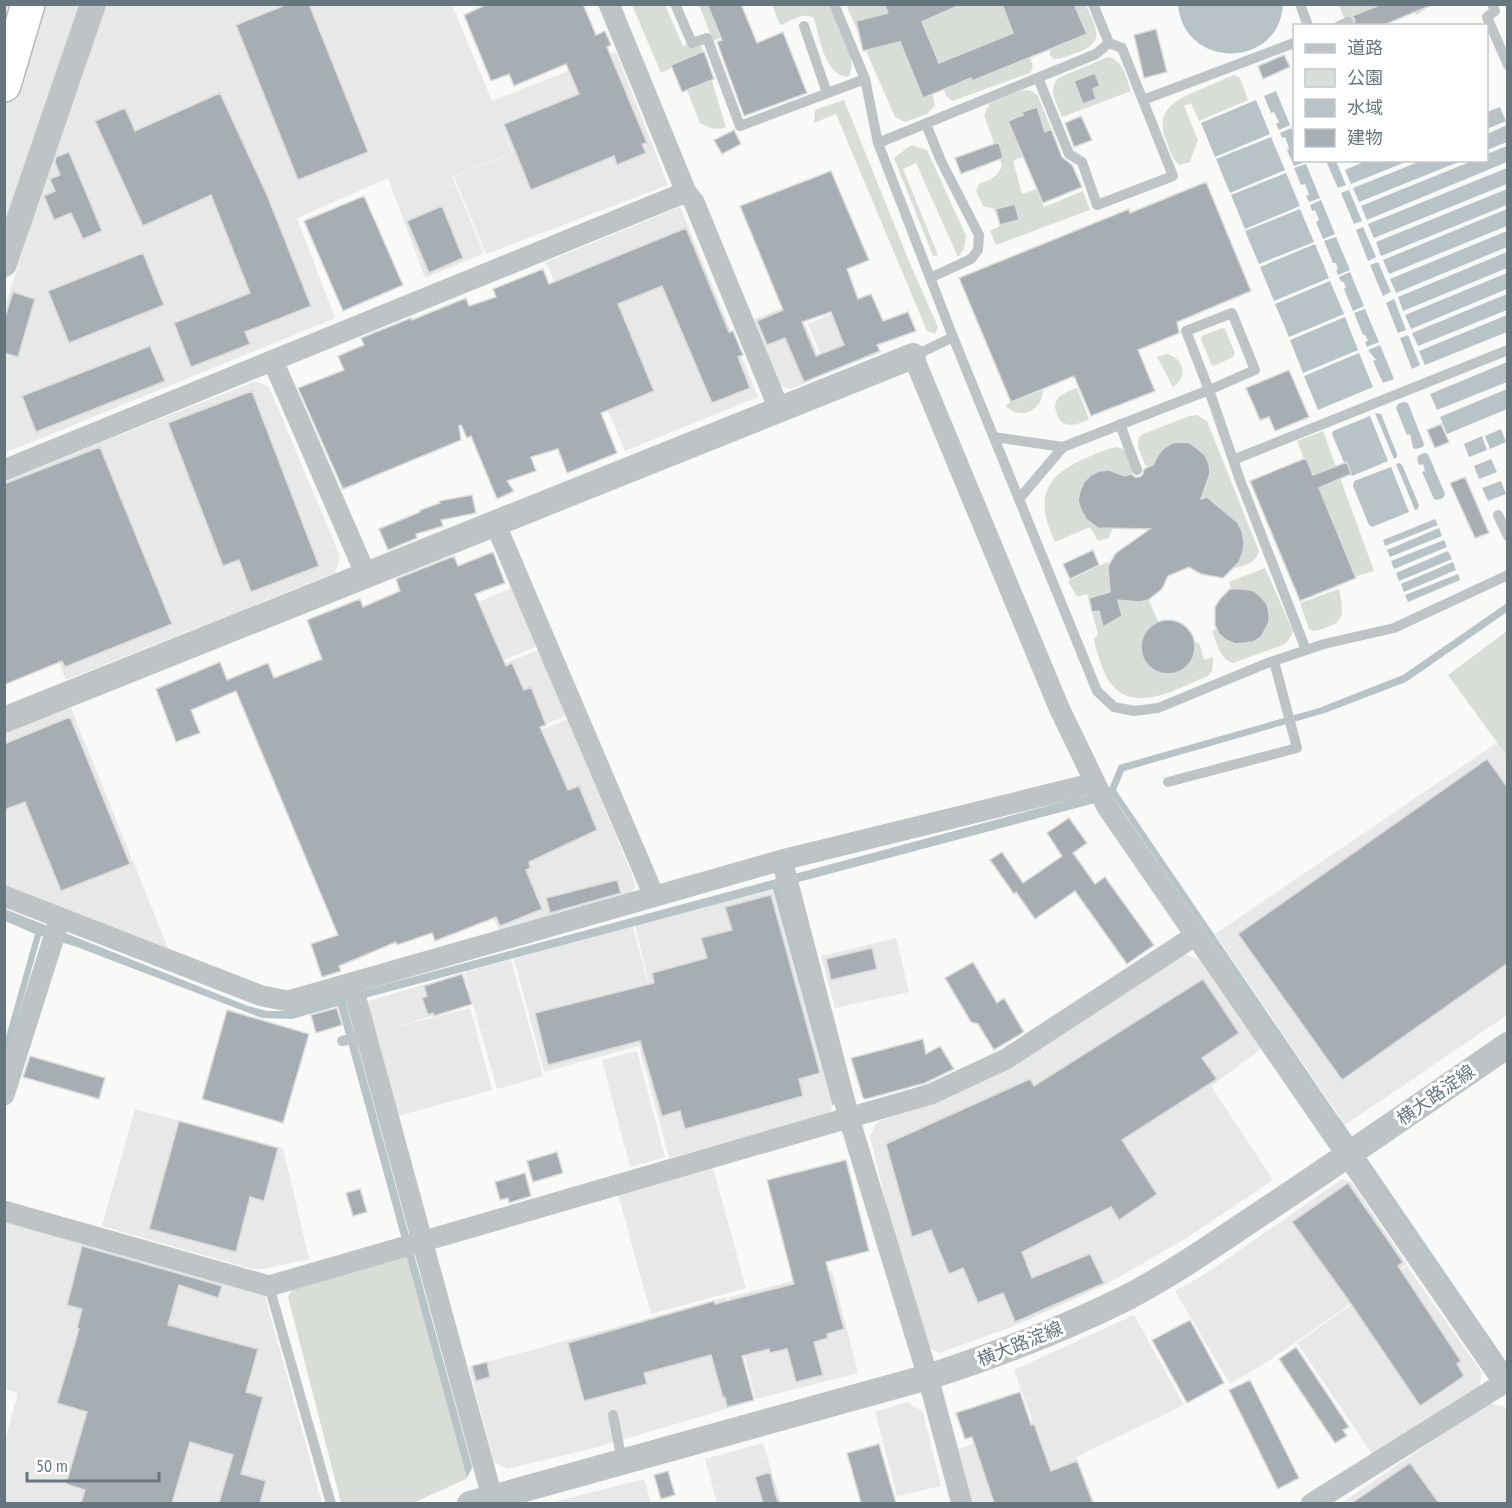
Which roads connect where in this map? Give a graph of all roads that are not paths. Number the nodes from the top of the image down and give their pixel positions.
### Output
1 (28, 4) edge
2 (93, 4) edge
3 (609, 4) edge
4 (675, 4) edge
5 (834, 4) edge
6 (1093, 4) edge
7 (1300, 4) edge
8 (1492, 4) edge
9 (1307, 24) edge
10 (804, 26) dead end
11 (1108, 42) junction
12 (1293, 42) edge
13 (1508, 65) edge
14 (1038, 78) junction
15 (864, 79) junction
16 (4, 85) edge
17 (827, 93) junction
18 (1143, 100) junction
19 (926, 124) junction
20 (878, 143) junction
21 (686, 192) junction
22 (4, 264) edge
23 (930, 278) junction
24 (953, 337) junction
25 (1508, 350) edge
26 (913, 356) junction
27 (273, 360) junction
28 (1209, 390) junction
29 (779, 410) junction
30 (1120, 424) junction
31 (994, 437) junction
32 (1063, 447) junction
33 (1233, 460) junction
34 (4, 470) edge
35 (1137, 470) dead end
36 (1019, 499) junction
37 (1498, 515) dead end
38 (495, 523) junction
39 (1508, 536) edge
40 (366, 575) junction
41 (1508, 575) edge
42 (1306, 650) junction
43 (1274, 661) junction
44 (4, 720) edge
45 (1168, 782) dead end
46 (1100, 794) junction
47 (783, 863) junction
48 (654, 896) junction
49 (4, 897) edge
50 (57, 928) junction
51 (1196, 935) junction
52 (354, 993) junction
53 (1508, 1045) edge
54 (4, 1095) edge
55 (849, 1118) junction
56 (1348, 1155) junction
57 (4, 1211) edge
58 (423, 1241) junction
59 (269, 1286) junction
60 (928, 1377) junction
61 (613, 1415) dead end
62 (622, 1461) junction
63 (486, 1501) edge
64 (331, 1503) edge
65 (962, 1503) edge
66 (1311, 1503) edge

1 - 16 highway
2 - 22 street
3 - 21 street
4 - 17 lane
5 - 15 lane
6 - 11 lane
7 - 9 lane
8 - 13 lane
10 - 17 lane
11 - 14 lane
11 - 18 lane
12 - 18 lane
14 - 18 lane
14 - 19 lane
15 - 17 lane
15 - 20 lane
19 - 20 lane
19 - 23 lane
20 - 23 lane
21 - 27 street
21 - 29 street
23 - 24 lane
24 - 26 lane
24 - 31 lane
25 - 33 lane
26 - 29 street
26 - 46 street
27 - 34 street
27 - 40 street
28 - 28 lane
28 - 30 lane
28 - 33 lane
29 - 38 street
30 - 32 lane
30 - 35 lane
31 - 32 lane
31 - 36 lane
32 - 36 lane
33 - 42 lane
36 - 43 lane
37 - 39 lane
38 - 40 street
38 - 48 street
40 - 44 street
41 - 42 lane
42 - 43 lane
43 - 45 lane
46 - 47 street
46 - 51 street
47 - 48 street
47 - 55 street
48 - 52 street
49 - 50 street
50 - 52 street
50 - 54 street
51 - 55 street
51 - 56 street
52 - 58 street
53 - 56 street, 横大路淀線
55 - 58 street
55 - 60 street
56 - 60 street, 横大路淀線
56 - 66 street
57 - 59 street
58 - 59 street
58 - 63 street
59 - 64 lane
60 - 62 street, 横大路淀線
60 - 65 street
61 - 62 lane
62 - 63 street, 横大路淀線

